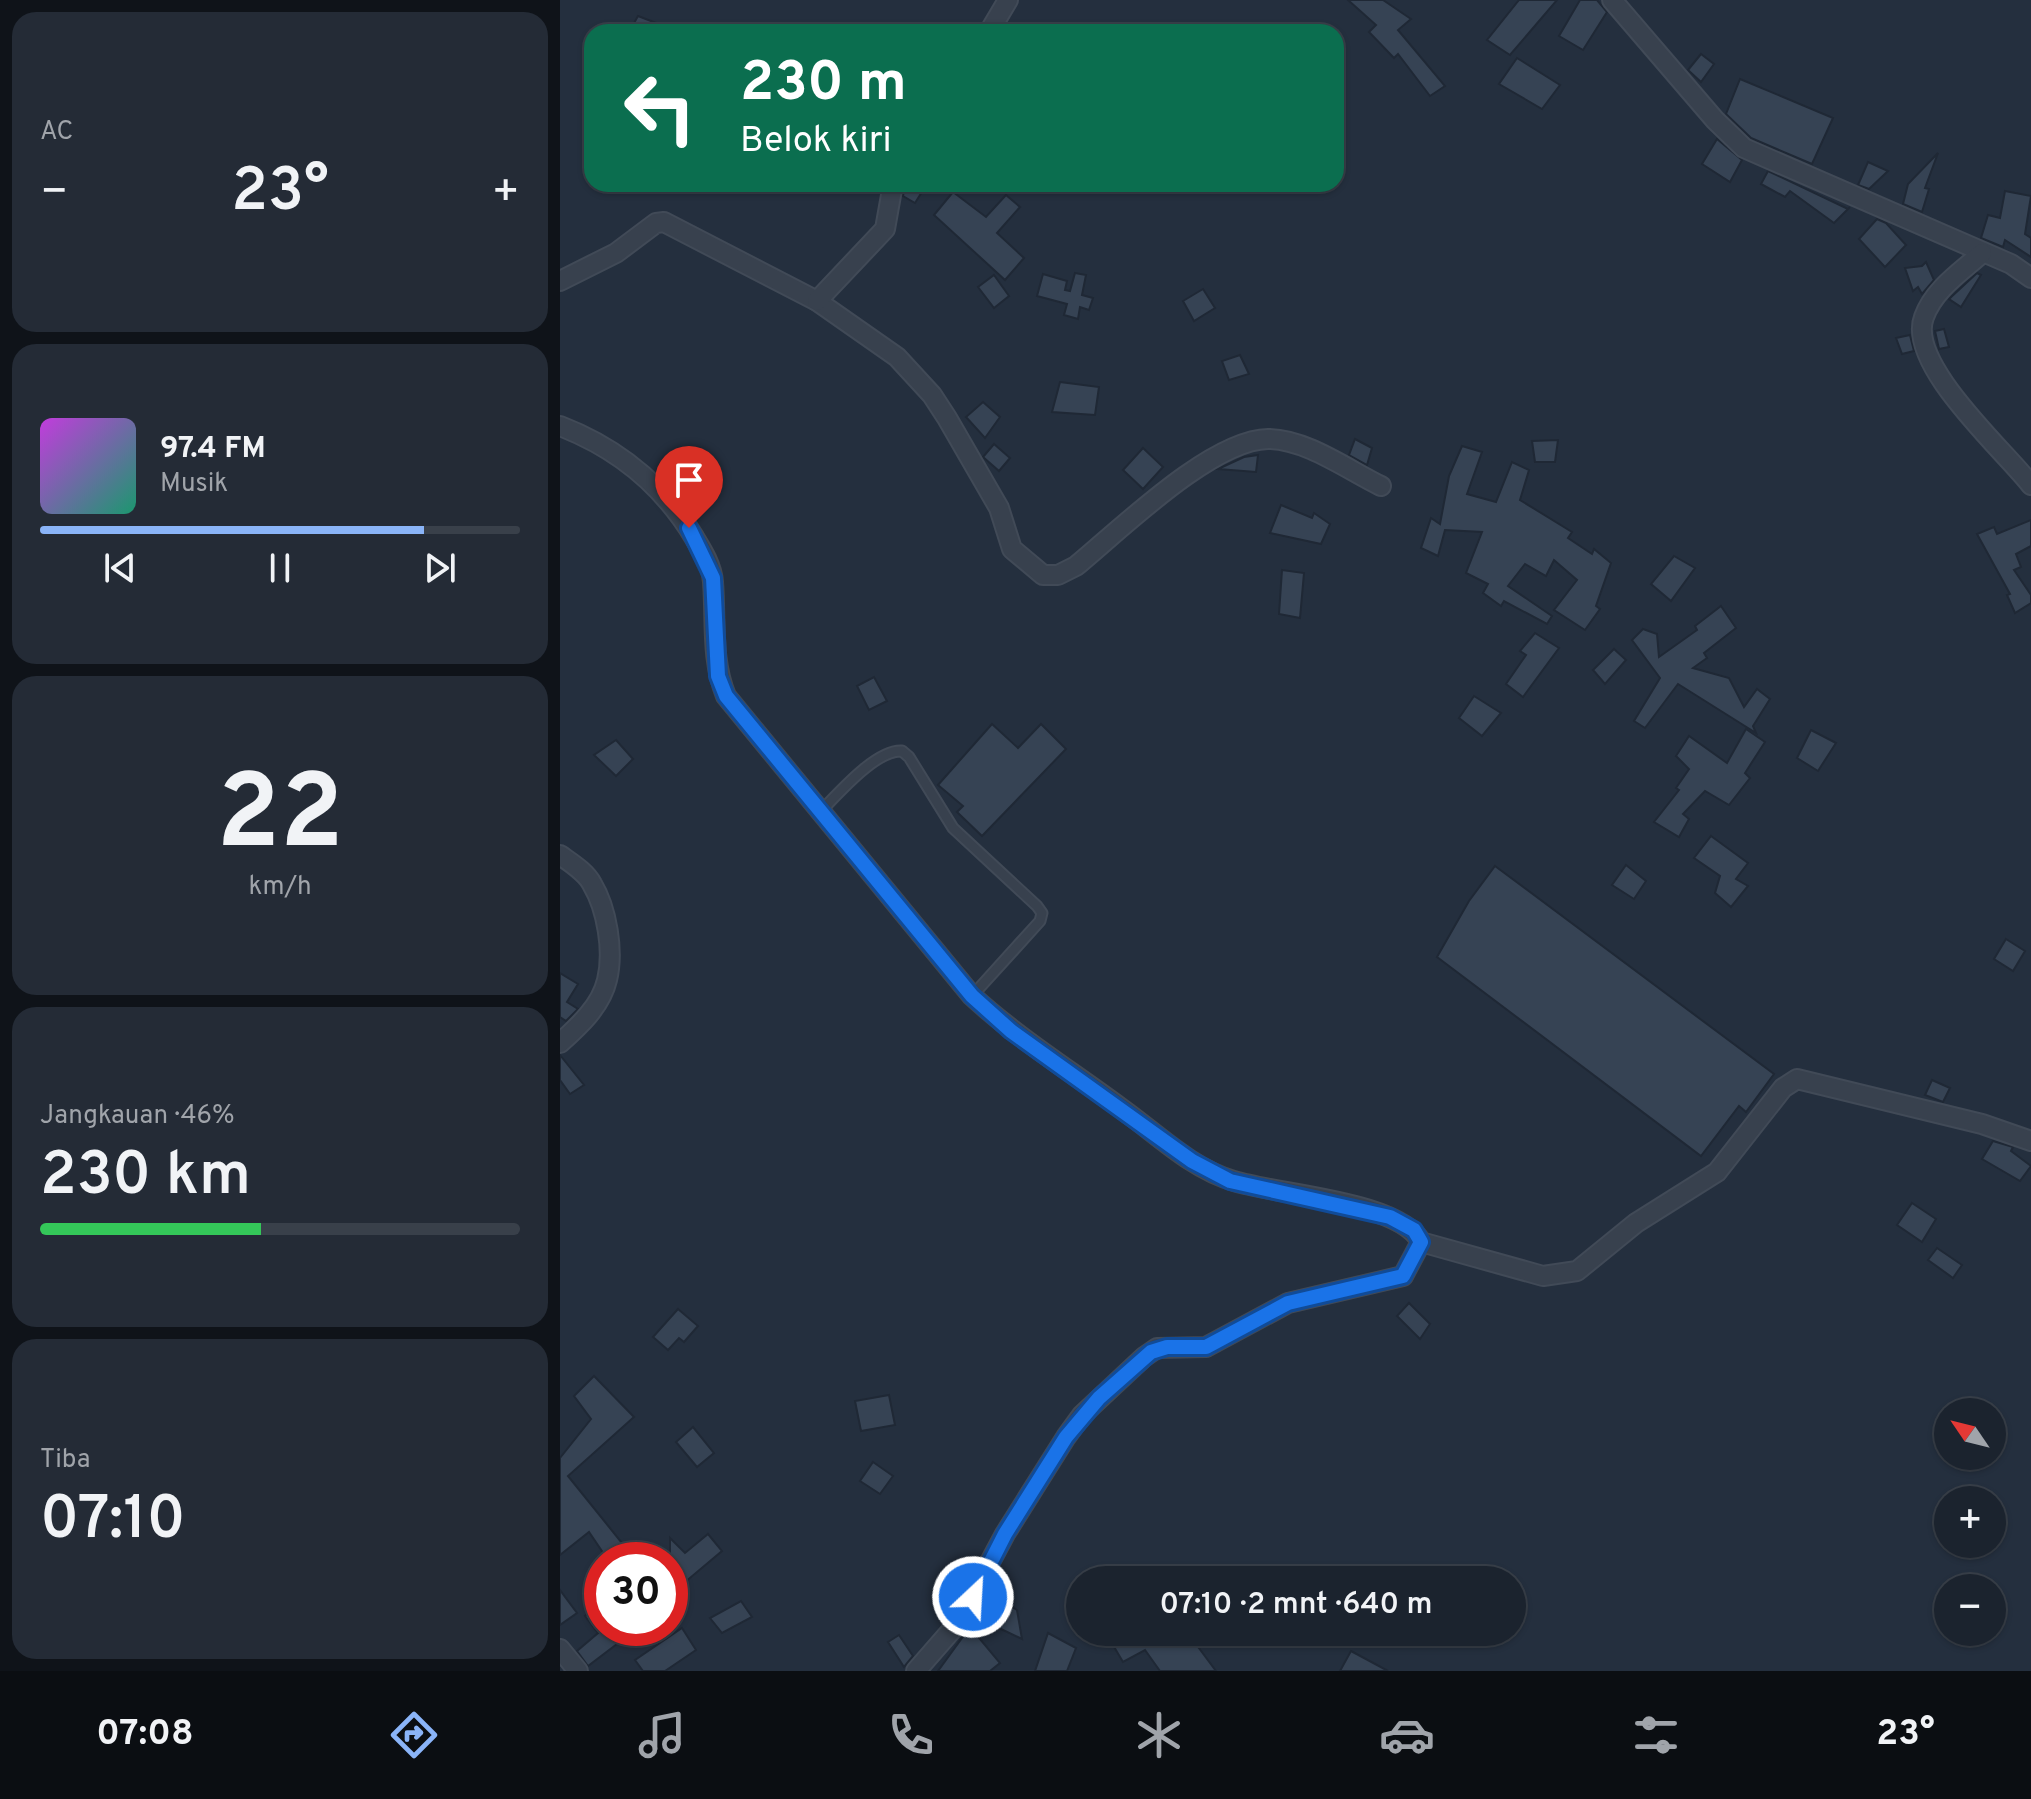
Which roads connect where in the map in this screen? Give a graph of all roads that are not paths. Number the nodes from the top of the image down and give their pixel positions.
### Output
1 (1008, 0) edge
2 (1612, 0) edge
3 (994, 24) edge
4 (892, 192) edge
5 (1982, 253) junction
6 (2031, 278) edge
7 (560, 281) edge
8 (817, 301) junction
9 (560, 426) edge
10 (2031, 485) edge
11 (1381, 486) dead end
12 (819, 813) junction
13 (560, 855) edge
14 (972, 996) junction
15 (560, 1043) edge
16 (2031, 1141) edge
17 (1421, 1242) junction
18 (560, 1649) edge
19 (578, 1671) edge
20 (916, 1671) edge

1 - 3 street
2 - 5 street
4 - 8 street
5 - 6 street
5 - 10 street
7 - 8 street
8 - 11 street
9 - 12 street
12 - 14 street
12 - 14 lane
13 - 15 street
14 - 17 street
16 - 17 street
17 - 20 street
18 - 19 street

